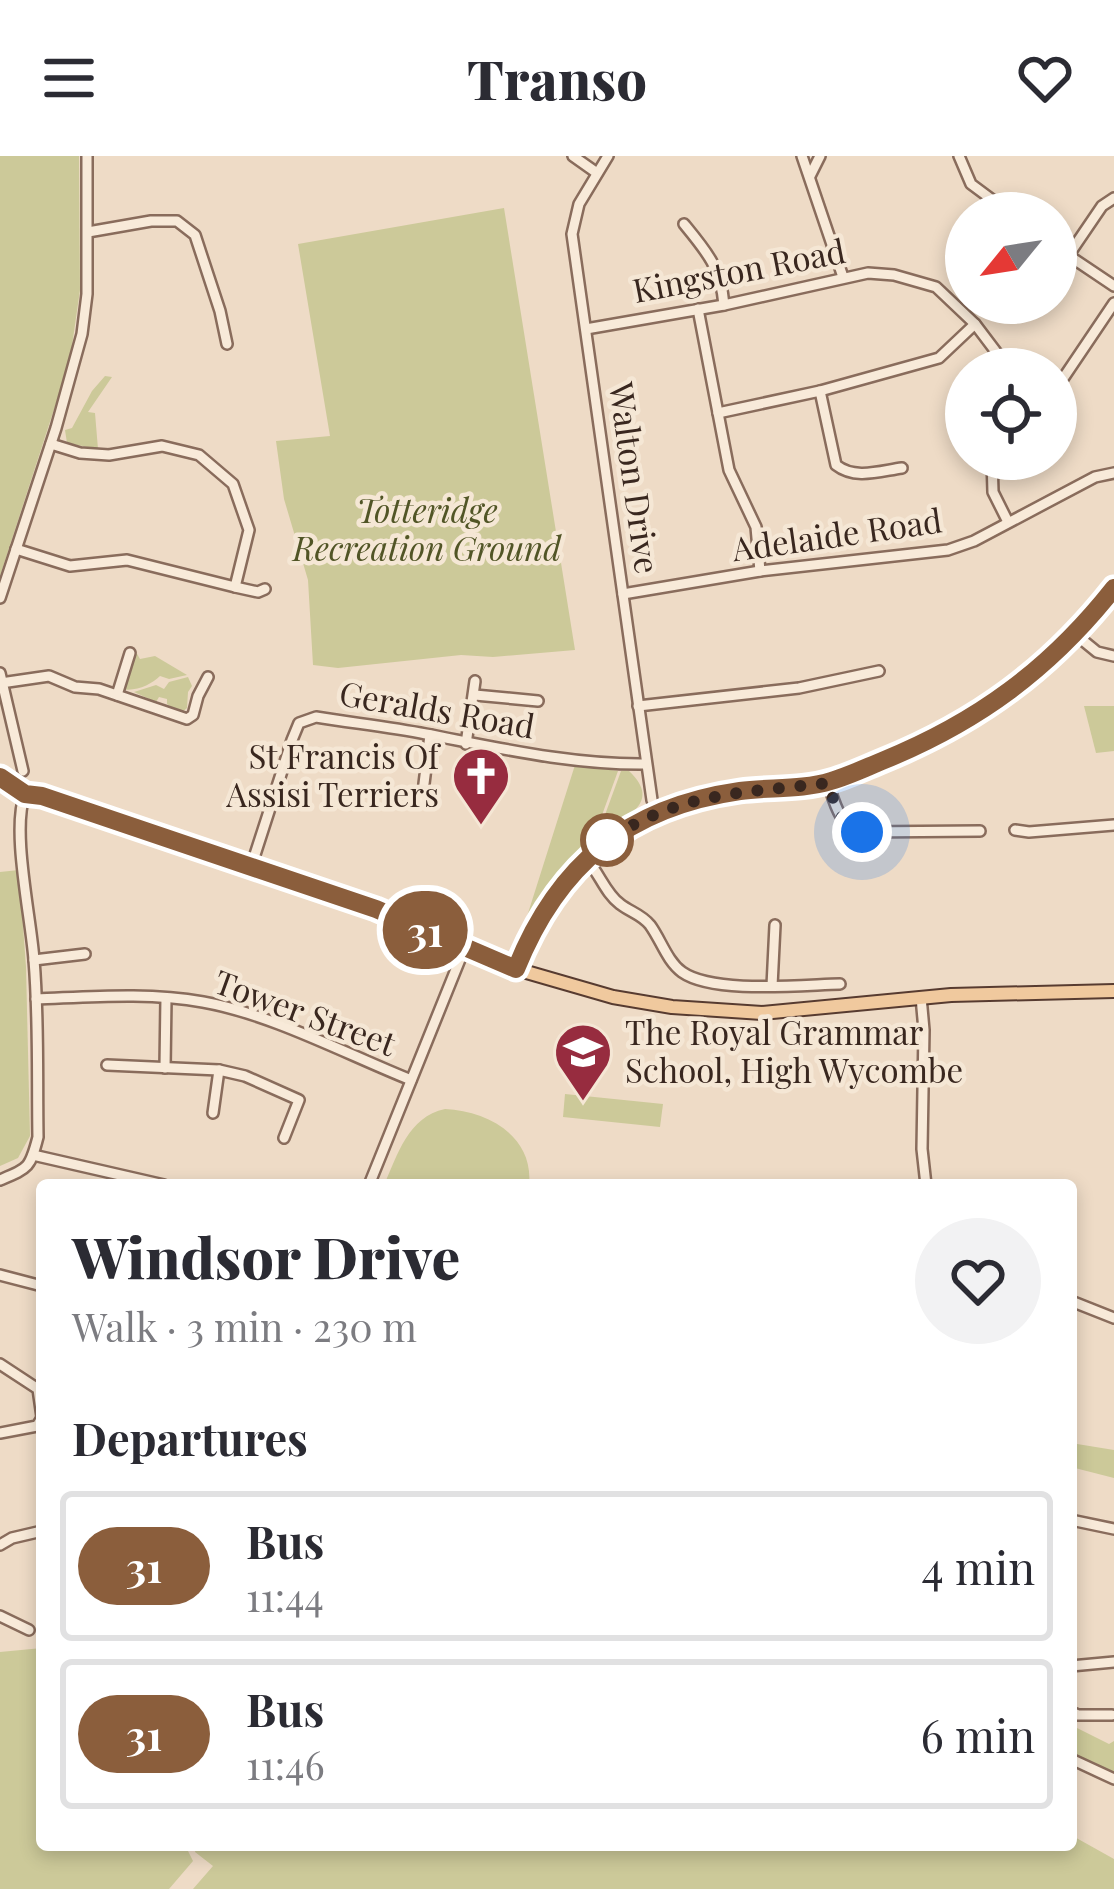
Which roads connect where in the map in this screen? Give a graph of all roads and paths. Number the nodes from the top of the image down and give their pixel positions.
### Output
1 (87, 156) edge
2 (573, 156) edge
3 (608, 156) edge
4 (802, 156) edge
5 (820, 156) edge
6 (960, 161) edge
7 (597, 172) junction
8 (810, 176) junction
9 (982, 192) edge
10 (1114, 198) edge
11 (684, 224) dead end
12 (88, 232) junction
13 (1077, 242) edge
14 (1077, 262) edge
15 (843, 277) junction
16 (1114, 286) edge
17 (945, 295) edge
18 (1114, 303) edge
19 (724, 305) junction
20 (698, 310) junction
21 (975, 324) joint
22 (586, 329) junction
23 (227, 344) dead end
24 (993, 348) edge
25 (1077, 357) edge
26 (820, 392) junction
27 (718, 413) junction
28 (51, 444) junction
29 (902, 468) dead end
30 (1114, 473) edge
31 (993, 480) edge
32 (1008, 522) junction
33 (16, 550) junction
34 (760, 571) junction
35 (235, 587) junction
36 (1114, 587) edge
37 (265, 589) dead end
38 (623, 595) junction
39 (0, 598) edge
40 (1076, 634) junction
41 (130, 653) dead end
42 (1114, 656) edge
43 (879, 671) dead end
44 (0, 673) edge
45 (208, 677) dead end
46 (475, 681) dead end
47 (1, 683) edge
48 (475, 694) junction
49 (117, 695) junction
50 (538, 701) dead end
51 (638, 706) junction
52 (430, 735) junction
53 (466, 744) junction
54 (646, 764) junction
55 (23, 771) dead end
56 (0, 777) edge
57 (828, 783) junction
58 (25, 794) junction
59 (422, 800) dead end
60 (657, 814) junction
61 (1114, 825) edge
62 (1016, 830) dead end
63 (980, 831) dead end
64 (586, 859) junction
65 (251, 867) junction
66 (776, 925) dead end
67 (465, 947) junction
68 (85, 954) dead end
69 (34, 960) junction
70 (516, 969) junction
71 (840, 984) dead end
72 (772, 986) junction
73 (1114, 991) edge
74 (921, 997) junction
75 (166, 998) junction
76 (36, 1000) junction
77 (106, 1066) dead end
78 (165, 1068) junction
79 (219, 1070) junction
80 (411, 1080) junction
81 (213, 1113) dead end
82 (284, 1138) dead end
83 (33, 1155) junction
84 (138, 1179) edge
85 (370, 1179) edge
86 (925, 1179) edge
87 (0, 1180) edge
88 (0, 1275) edge
89 (36, 1284) edge
90 (1077, 1303) edge
91 (1114, 1318) edge
92 (0, 1364) edge
93 (36, 1388) edge
94 (36, 1426) edge
95 (0, 1433) edge
96 (1077, 1521) edge
97 (1114, 1529) edge
98 (36, 1532) edge
99 (0, 1545) edge
100 (4, 1623) edge
101 (29, 1630) dead end
102 (1114, 1661) edge
103 (1077, 1665) edge
104 (1077, 1715) edge
105 (1112, 1715) edge
106 (1077, 1762) edge
107 (1114, 1779) edge

1 - 12 street
2 - 7 street
3 - 7 street, Walton Drive
4 - 8 street
5 - 8 street
6 - 9 street
7 - 22 street, Walton Drive
8 - 15 street
10 - 13 street
11 - 19 street
12 - 23 street
12 - 28 street
14 - 16 street
15 - 17 street, Kingston Road
15 - 19 street, Kingston Road
18 - 25 street
19 - 20 street, Kingston Road
20 - 22 street, Kingston Road
20 - 27 street
21 - 24 street, Kingston Road
21 - 26 street
22 - 38 street, Walton Drive
26 - 27 street
26 - 29 street
27 - 34 street
28 - 33 street
28 - 35 street
30 - 32 street, Adelaide Road
31 - 32 street
32 - 34 street, Adelaide Road
33 - 35 street
33 - 39 street
34 - 38 street, Adelaide Road
35 - 37 street
36 - 40 street
38 - 51 street, Walton Drive
40 - 42 street
40 - 57 street
41 - 49 street
43 - 51 street
44 - 47 street
45 - 49 street
46 - 48 street
47 - 49 street
47 - 55 street
48 - 50 street
48 - 53 street
51 - 54 street, Walton Drive
52 - 53 street, Geralds Road
52 - 59 street
52 - 65 street, Geralds Road
53 - 54 street, Geralds Road
54 - 60 street, Walton Drive
56 - 58 main road
57 - 60 street
57 - 63 street
58 - 65 main road
58 - 69 street
60 - 64 street
61 - 62 street
64 - 70 street
64 - 72 street
65 - 67 main road
66 - 72 street
67 - 70 main road
67 - 80 street
68 - 69 street
69 - 76 street
70 - 74 main road
71 - 72 street
73 - 74 main road
74 - 86 street
75 - 76 street, Tower Street
75 - 78 street
75 - 80 street, Tower Street
76 - 83 street
77 - 78 street
78 - 79 street
79 - 81 street
79 - 82 street
80 - 85 street
83 - 84 street
83 - 87 street
88 - 89 street
90 - 91 street
92 - 93 street
94 - 95 street
96 - 97 street
98 - 99 street
100 - 101 street
102 - 103 street
104 - 105 street
106 - 107 street

